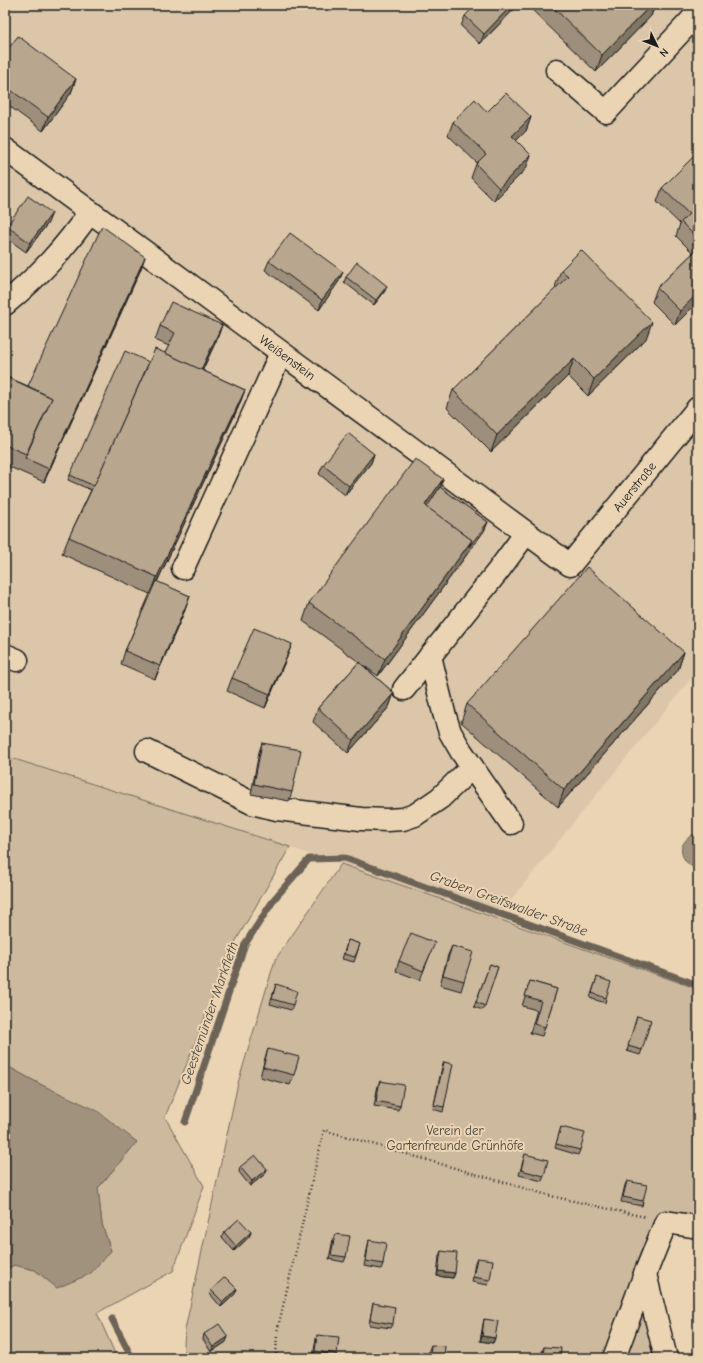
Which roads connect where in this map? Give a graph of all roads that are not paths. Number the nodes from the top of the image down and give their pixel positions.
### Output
1 (698, 13) edge
2 (557, 70) dead end
3 (5, 149) edge
4 (90, 212) junction
5 (5, 304) edge
6 (281, 353) junction
7 (698, 408) edge
8 (526, 533) junction
9 (570, 565) joint
10 (183, 568) dead end
11 (430, 656) junction
12 (404, 689) dead end
13 (147, 751) dead end
14 (472, 767) junction
15 (511, 823) dead end
16 (698, 1227) edge
17 (645, 1274) junction
18 (614, 1358) edge
19 (666, 1358) edge

1 - 2 street
3 - 4 street, Weißenstein
4 - 5 street
4 - 6 street, Weißenstein
6 - 8 street, Weißenstein
6 - 10 street
7 - 9 street, Auerstraße
8 - 9 street, Weißenstein
8 - 11 street
11 - 12 street
11 - 14 street
13 - 14 street
14 - 15 street
16 - 17 street
17 - 18 street
17 - 19 street

